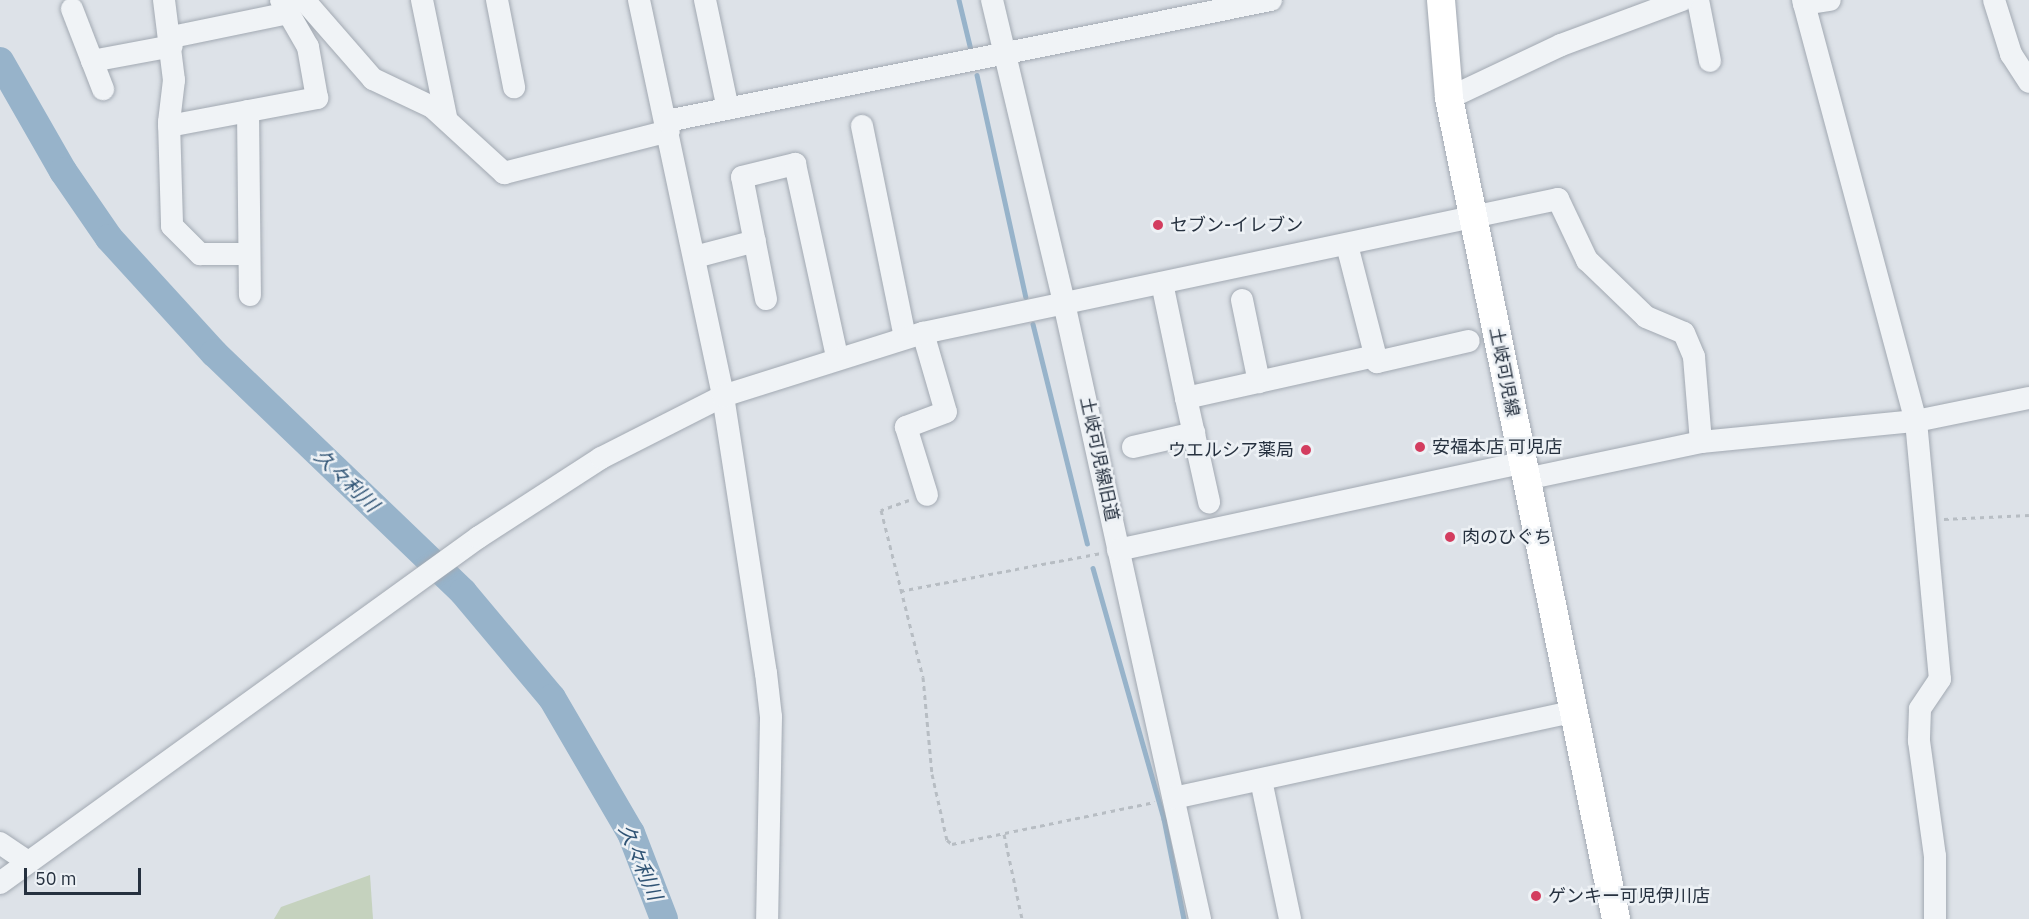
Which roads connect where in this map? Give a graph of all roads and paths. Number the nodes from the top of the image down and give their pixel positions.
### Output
1 (164, 0) edge
2 (304, 0) edge
3 (422, 0) edge
4 (497, 0) edge
5 (639, 0) edge
6 (705, 0) edge
7 (992, 0) edge
8 (1271, 0) edge
9 (1441, 0) edge
10 (1682, 0) edge
11 (1698, 0) edge
12 (1830, 0) edge
13 (1994, 0) edge
14 (1803, 2) edge
15 (1656, 4) edge
16 (283, 7) edge
17 (72, 9) dead end
18 (172, 42) junction
19 (1007, 55) junction
20 (92, 61) junction
21 (1710, 61) dead end
22 (2029, 82) edge
23 (514, 87) dead end
24 (103, 89) dead end
25 (1449, 98) junction
26 (728, 109) junction
27 (248, 111) junction
28 (446, 117) junction
29 (169, 126) junction
30 (668, 126) junction
31 (861, 126) dead end
32 (1473, 220) junction
33 (755, 241) junction
34 (1347, 245) junction
35 (248, 254) junction
36 (695, 257) junction
37 (1162, 283) junction
38 (250, 295) dead end
39 (766, 299) dead end
40 (1242, 300) dead end
41 (1065, 303) junction
42 (914, 335) junction
43 (1469, 341) dead end
44 (837, 357) junction
45 (1371, 357) junction
46 (1259, 382) junction
47 (723, 396) junction
48 (1186, 398) junction
49 (2029, 398) edge
50 (1916, 421) junction
51 (1194, 433) junction
52 (1701, 442) junction
53 (1132, 447) dead end
54 (1524, 471) junction
55 (927, 495) joint
56 (1209, 502) dead end
57 (2029, 515) edge
58 (1928, 520) junction
59 (1118, 549) junction
60 (900, 591) junction
61 (1575, 711) junction
62 (1260, 780) junction
63 (1174, 798) junction
64 (1147, 804) dead end
65 (1004, 834) junction
66 (0, 843) edge
67 (28, 862) junction
68 (0, 883) edge
69 (766, 919) edge
70 (1022, 919) edge
71 (1200, 919) edge
72 (1290, 919) edge
73 (1616, 919) edge
74 (1935, 919) edge

1 - 18 street
2 - 28 street
3 - 28 street
4 - 23 street
5 - 30 street
6 - 26 street
7 - 19 street, 土岐可児線旧道
8 - 19 street
9 - 25 main road, 土岐可児線
10 - 15 street
11 - 21 street
12 - 14 street
13 - 22 street
14 - 50 street
15 - 25 street
16 - 18 street
16 - 27 street
17 - 20 street
18 - 20 street
18 - 29 street
19 - 26 street
19 - 41 street, 土岐可児線旧道
20 - 24 street
25 - 32 main road, 土岐可児線
26 - 30 street
27 - 29 street
27 - 35 street
28 - 30 street
29 - 35 street
30 - 36 street
31 - 42 street
32 - 34 street
32 - 52 street
32 - 54 main road, 土岐可児線
33 - 36 street
33 - 39 street
33 - 44 street
34 - 37 street
34 - 45 street
35 - 38 street
36 - 47 street
37 - 41 street
37 - 48 street
40 - 46 street
41 - 42 street
41 - 59 street, 土岐可児線旧道
42 - 44 street
42 - 55 street
43 - 45 street
44 - 47 street
45 - 46 street
46 - 48 street
47 - 67 street
47 - 69 street
48 - 51 street
49 - 50 street
50 - 52 street
50 - 58 street
51 - 53 street
51 - 56 street
52 - 54 street
54 - 59 street
54 - 61 main road, 土岐可児線
55 - 60 path
57 - 58 path
58 - 74 street
59 - 60 path
59 - 63 street, 土岐可児線旧道
60 - 65 path
61 - 62 street
61 - 73 main road, 土岐可児線
62 - 63 street
62 - 72 street
63 - 71 street, 土岐可児線旧道
64 - 65 path
65 - 70 path
66 - 67 street
67 - 68 street

